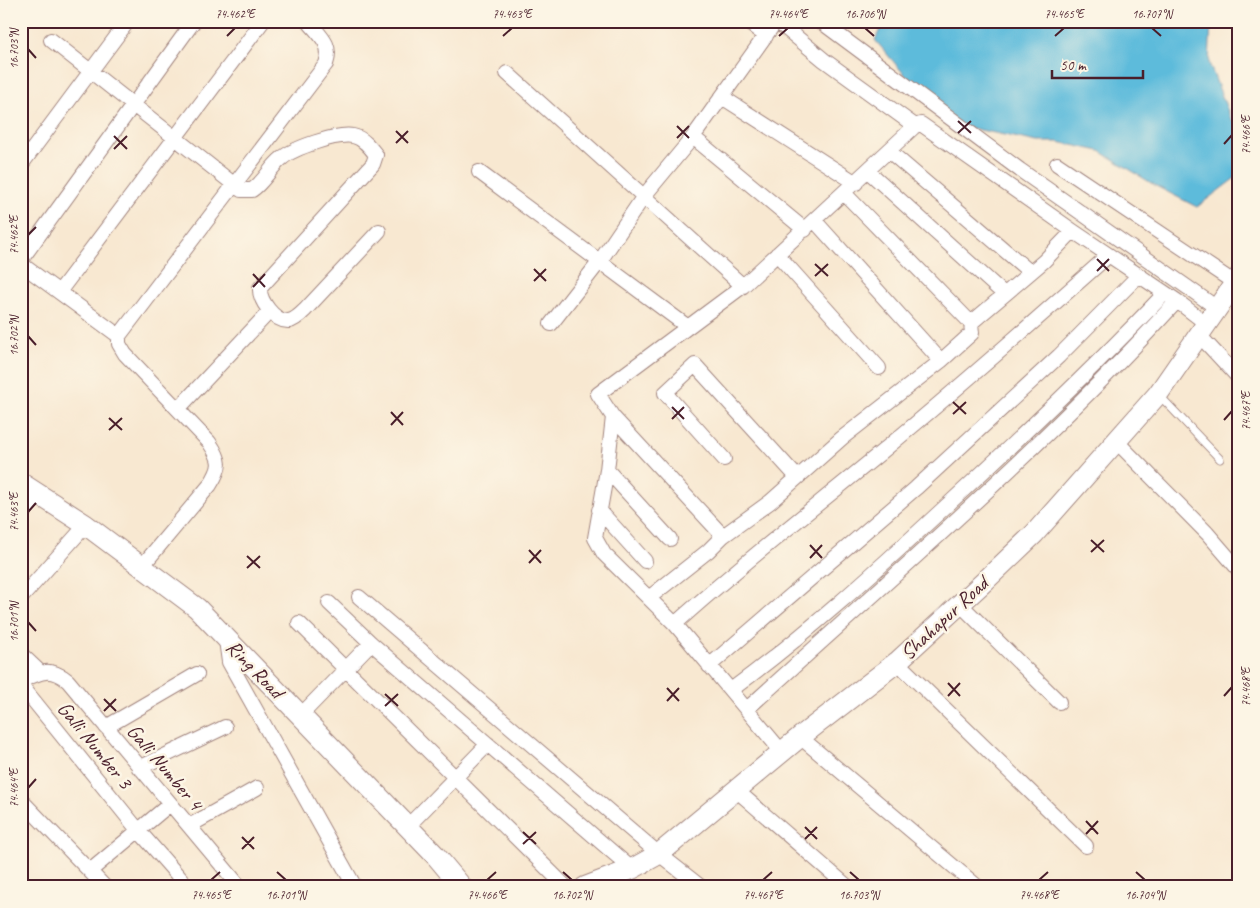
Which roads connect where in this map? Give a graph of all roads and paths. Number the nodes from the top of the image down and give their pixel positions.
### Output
1 (128, 21) edge
2 (194, 21) edge
3 (263, 21) edge
4 (746, 21) edge
5 (776, 21) edge
6 (820, 21) edge
7 (311, 23) edge
8 (766, 36) junction
9 (51, 40) dead end
10 (92, 71) junction
11 (507, 73) dead end
12 (722, 97) junction
13 (135, 106) junction
14 (915, 126) junction
15 (176, 136) junction
16 (693, 137) junction
17 (889, 150) junction
18 (1057, 164) dead end
19 (21, 165) edge
20 (868, 171) junction
21 (479, 172) dead end
22 (856, 183) junction
23 (235, 185) junction
24 (844, 193) junction
25 (644, 196) junction
26 (809, 225) junction
27 (379, 231) dead end
28 (1073, 231) junction
29 (777, 254) junction
30 (1109, 255) junction
31 (21, 260) edge
32 (600, 261) junction
33 (21, 264) edge
34 (1030, 272) junction
35 (1138, 276) junction
36 (1237, 280) edge
37 (743, 286) junction
38 (59, 292) junction
39 (1004, 294) junction
40 (1171, 297) junction
41 (270, 311) junction
42 (1208, 322) junction
43 (971, 323) junction
44 (551, 324) dead end
45 (688, 327) junction
46 (119, 336) junction
47 (941, 361) junction
48 (880, 368) dead end
49 (1239, 378) edge
50 (1158, 394) junction
51 (178, 409) junction
52 (614, 418) junction
53 (1116, 441) junction
54 (724, 459) dead end
55 (1220, 459) dead end
56 (608, 470) junction
57 (797, 478) junction
58 (21, 483) edge
59 (38, 495) junction
60 (599, 510) junction
61 (21, 515) edge
62 (86, 525) junction
63 (722, 536) junction
64 (670, 539) dead end
65 (645, 561) dead end
66 (143, 565) junction
67 (1239, 570) edge
68 (359, 596) dead end
69 (21, 598) edge
70 (650, 598) junction
71 (329, 602) dead end
72 (960, 604) junction
73 (299, 623) dead end
74 (675, 624) junction
75 (226, 640) junction
76 (371, 643) junction
77 (21, 654) edge
78 (897, 662) junction
79 (709, 666) junction
80 (346, 670) junction
81 (40, 672) junction
82 (197, 674) dead end
83 (21, 681) edge
84 (21, 686) edge
85 (730, 690) junction
86 (1059, 702) dead end
87 (747, 709) junction
88 (300, 716) junction
89 (106, 727) junction
90 (225, 727) dead end
91 (800, 737) junction
92 (488, 744) junction
93 (782, 752) junction
94 (139, 768) junction
95 (454, 779) junction
96 (257, 788) dead end
97 (736, 790) junction
98 (21, 800) edge
99 (170, 804) junction
100 (189, 826) junction
101 (407, 827) junction
102 (138, 830) junction
103 (1086, 846) dead end
104 (659, 854) junction
105 (632, 869) junction
106 (90, 872) junction
107 (21, 881) edge
108 (27, 887) edge
109 (105, 887) edge
110 (188, 887) edge
111 (240, 887) edge
112 (355, 887) edge
113 (462, 887) edge
114 (566, 887) edge
115 (585, 887) edge
116 (701, 887) edge
117 (848, 887) edge
118 (978, 887) edge

1 - 10 street
2 - 13 street
3 - 15 street
4 - 8 street
5 - 8 street
5 - 14 street
6 - 42 street
7 - 23 street
8 - 12 street
9 - 10 street
10 - 13 street
10 - 19 street
11 - 25 street
12 - 16 street
12 - 22 street
13 - 15 street
13 - 31 street
14 - 17 street
14 - 28 street
15 - 23 street
15 - 38 street
16 - 25 street
16 - 26 street
17 - 20 street
17 - 34 street
18 - 36 street
20 - 22 street
20 - 39 street
21 - 32 street
22 - 24 street
23 - 41 street
23 - 46 street
24 - 26 street
24 - 43 street
25 - 32 street
25 - 37 street
26 - 29 street
26 - 47 street
27 - 41 street
28 - 30 street
28 - 34 street
29 - 37 street
29 - 48 street
30 - 35 street
30 - 74 street
32 - 44 street
32 - 45 street
33 - 38 street
34 - 39 street
35 - 40 street
35 - 79 street
36 - 42 main road, Shahapur Road
37 - 45 street
38 - 46 street
39 - 43 street
40 - 42 street
40 - 85 street
40 - 87 street
41 - 51 street
42 - 49 street
42 - 50 main road, Shahapur Road
43 - 47 street
45 - 52 street
46 - 51 street
47 - 57 street
50 - 53 main road, Shahapur Road
50 - 55 lane
51 - 66 street
52 - 56 street
52 - 63 street
53 - 67 street
53 - 72 main road, Shahapur Road
54 - 57 street
56 - 60 street
56 - 64 street
57 - 63 street
58 - 59 main road, Ring Road
59 - 61 street
59 - 62 main road, Ring Road
60 - 65 street
60 - 70 street
62 - 66 main road, Ring Road
62 - 69 street
63 - 70 street
66 - 75 main road, Ring Road
68 - 104 street
70 - 74 street
71 - 76 street
72 - 78 main road, Shahapur Road
72 - 86 street
73 - 80 street
74 - 79 street
75 - 88 main road, Ring Road
75 - 112 street
76 - 80 street
76 - 92 street
77 - 81 street
78 - 91 main road, Shahapur Road
78 - 103 street
79 - 85 street
80 - 88 street
80 - 95 street
81 - 83 street
81 - 89 street, Galli Number 4
82 - 89 street
84 - 102 street, Galli Number 3
85 - 87 street
87 - 93 street
88 - 101 main road, Ring Road
89 - 94 street, Galli Number 4
90 - 94 street
91 - 93 main road, Shahapur Road
91 - 118 street
92 - 95 street
92 - 105 street
93 - 97 main road, Shahapur Road
94 - 99 street, Galli Number 4
95 - 101 street
95 - 114 street
96 - 100 street
97 - 104 main road, Shahapur Road
97 - 117 street
98 - 106 street
99 - 100 street, Galli Number 4
99 - 102 street
100 - 111 street, Galli Number 4
101 - 113 main road, Ring Road
102 - 106 street
102 - 110 street, Galli Number 3
104 - 105 main road, Shahapur Road
104 - 116 street
105 - 115 main road, Shahapur Road
106 - 109 street
107 - 108 street

